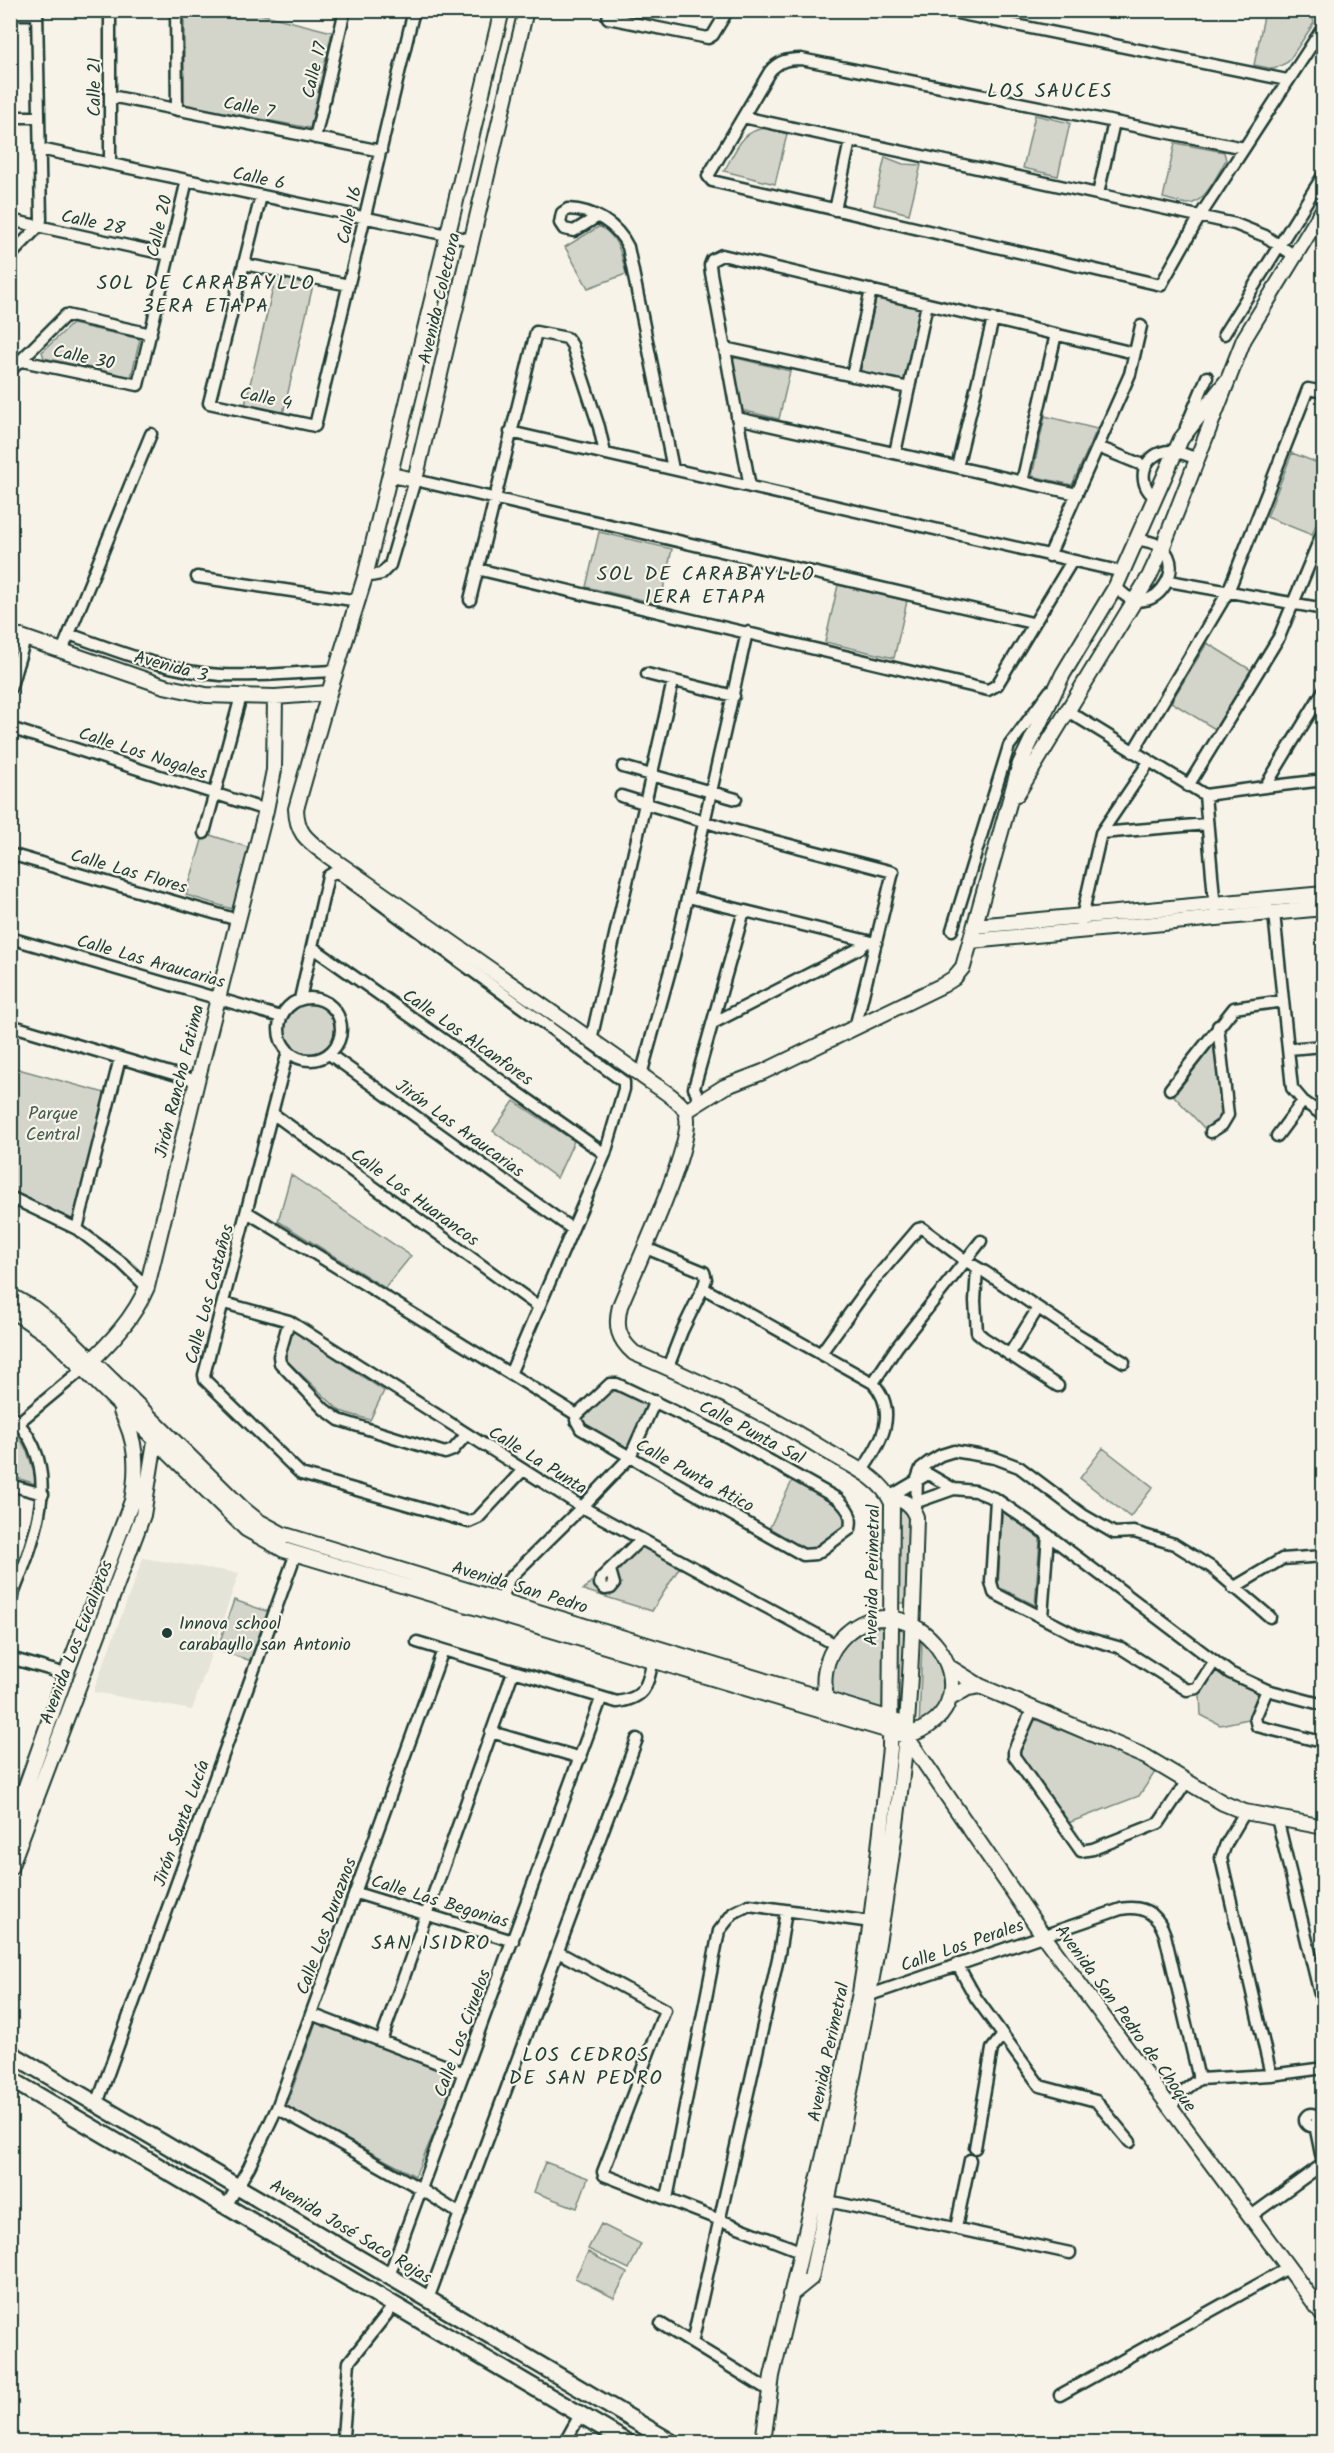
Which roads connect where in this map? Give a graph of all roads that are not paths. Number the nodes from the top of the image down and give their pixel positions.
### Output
1 (110, 10) edge
2 (176, 10) edge
3 (345, 10) edge
4 (414, 10) edge
5 (502, 10) edge
6 (526, 10) edge
7 (610, 10) edge
8 (728, 10) edge
9 (942, 10) edge
10 (1318, 10) edge
11 (37, 12) edge
12 (1323, 12) edge
13 (10, 14) edge
14 (1323, 26) edge
15 (1287, 80) junction
16 (111, 96) junction
17 (177, 110) junction
18 (10, 117) edge
19 (39, 117) junction
20 (743, 117) junction
21 (1114, 122) junction
22 (315, 138) junction
23 (850, 141) junction
24 (1244, 148) junction
25 (40, 149) junction
26 (381, 152) junction
27 (110, 164) junction
28 (1323, 174) edge
29 (187, 180) junction
30 (1098, 194) junction
31 (261, 195) junction
32 (1323, 208) edge
33 (835, 210) junction
34 (1200, 216) junction
35 (365, 217) junction
36 (597, 217) dead end
37 (10, 220) edge
38 (38, 227) junction
39 (447, 234) junction
40 (471, 240) junction
41 (1280, 245) junction
42 (169, 255) junction
43 (10, 256) edge
44 (1295, 256) junction
45 (244, 264) junction
46 (349, 285) junction
47 (871, 290) junction
48 (927, 304) junction
49 (993, 319) junction
50 (1141, 326) dead end
51 (151, 334) junction
52 (1056, 334) junction
53 (1224, 334) dead end
54 (724, 348) junction
55 (1134, 353) junction
56 (22, 361) junction
57 (10, 371) edge
58 (852, 376) junction
59 (1207, 377) dead end
60 (1229, 378) junction
61 (138, 385) joint
62 (909, 388) junction
63 (1323, 392) edge
64 (737, 418) junction
65 (315, 426) joint
66 (510, 432) junction
67 (151, 434) dead end
68 (1178, 445) junction
69 (1098, 447) junction
70 (605, 453) junction
71 (896, 453) junction
72 (1197, 459) junction
73 (1145, 466) junction
74 (957, 467) junction
75 (673, 469) junction
76 (391, 475) junction
77 (415, 480) junction
78 (1022, 482) junction
79 (750, 487) junction
80 (1077, 494) junction
81 (494, 498) junction
82 (1156, 498) junction
83 (1323, 529) edge
84 (1138, 540) junction
85 (1162, 549) junction
86 (1048, 556) junction
87 (1072, 561) junction
88 (477, 569) junction
89 (1122, 572) junction
90 (197, 577) dead end
91 (365, 577) junction
92 (1169, 581) junction
93 (1116, 586) junction
94 (1228, 592) junction
95 (1135, 599) junction
96 (470, 600) dead end
97 (359, 602) junction
98 (1294, 604) junction
99 (1323, 609) edge
100 (1032, 623) junction
101 (747, 632) junction
102 (10, 633) edge
103 (69, 634) junction
104 (25, 639) junction
105 (62, 651) junction
106 (336, 671) junction
107 (647, 674) dead end
108 (1063, 674) junction
109 (673, 681) junction
110 (10, 689) edge
111 (1323, 690) edge
112 (329, 693) junction
113 (242, 696) junction
114 (734, 696) junction
115 (275, 698) junction
116 (1066, 710) junction
117 (10, 728) edge
118 (1133, 752) junction
119 (1149, 762) junction
120 (623, 767) dead end
121 (652, 776) junction
122 (1323, 780) edge
123 (1188, 786) junction
124 (1265, 787) junction
125 (712, 792) junction
126 (215, 794) junction
127 (1205, 795) junction
128 (621, 796) dead end
129 (736, 799) dead end
130 (646, 804) junction
131 (1009, 808) junction
132 (266, 810) junction
133 (705, 822) junction
134 (1208, 824) junction
135 (1101, 833) junction
136 (204, 834) dead end
137 (10, 854) edge
138 (1323, 894) edge
139 (688, 897) junction
140 (1323, 908) edge
141 (744, 911) junction
142 (1215, 911) junction
143 (1274, 913) junction
144 (238, 920) junction
145 (1081, 924) junction
146 (975, 926) junction
147 (952, 930) dead end
148 (10, 938) edge
149 (971, 941) junction
150 (872, 942) junction
151 (312, 947) junction
152 (218, 997) junction
153 (300, 999) junction
154 (1283, 1001) junction
155 (281, 1017) junction
156 (713, 1023) junction
157 (10, 1025) edge
158 (1218, 1026) junction
159 (855, 1028) junction
160 (591, 1040) junction
161 (1323, 1046) edge
162 (1288, 1048) junction
163 (288, 1051) junction
164 (329, 1054) junction
165 (120, 1058) junction
166 (640, 1075) junction
167 (197, 1080) junction
168 (1170, 1089) dead end
169 (700, 1101) junction
170 (1303, 1101) junction
171 (686, 1111) junction
172 (272, 1113) junction
173 (1323, 1116) edge
174 (1211, 1132) dead end
175 (1277, 1137) dead end
176 (604, 1154) junction
177 (10, 1197) edge
178 (247, 1212) junction
179 (78, 1229) junction
180 (572, 1229) junction
181 (981, 1241) dead end
182 (653, 1251) dead end
183 (966, 1261) junction
184 (977, 1268) junction
185 (147, 1287) junction
186 (703, 1288) junction
187 (10, 1295) edge
188 (224, 1303) junction
189 (539, 1307) junction
190 (1038, 1308) junction
191 (10, 1309) edge
192 (289, 1321) junction
193 (821, 1353) junction
194 (1010, 1355) junction
195 (1124, 1362) dead end
196 (88, 1364) junction
197 (668, 1367) junction
198 (510, 1374) junction
199 (873, 1383) junction
200 (1058, 1386) dead end
201 (116, 1401) junction
202 (655, 1401) junction
203 (577, 1415) junction
204 (15, 1418) edge
205 (157, 1424) junction
206 (466, 1434) junction
207 (156, 1441) junction
208 (630, 1457) junction
209 (523, 1470) junction
210 (861, 1472) junction
211 (917, 1479) junction
212 (10, 1485) edge
213 (954, 1489) junction
214 (43, 1494) junction
215 (889, 1497) junction
216 (996, 1499) junction
217 (916, 1502) junction
218 (582, 1508) junction
219 (916, 1517) junction
220 (251, 1524) junction
221 (1048, 1535) junction
222 (641, 1539) junction
223 (278, 1540) junction
224 (296, 1553) junction
225 (807, 1556) joint
226 (1323, 1556) edge
227 (610, 1570) dead end
228 (15, 1576) edge
229 (1233, 1588) junction
230 (10, 1602) edge
231 (500, 1607) junction
232 (1042, 1617) junction
233 (1270, 1617) dead end
234 (890, 1619) junction
235 (913, 1625) junction
236 (417, 1642) dead end
237 (836, 1645) junction
238 (443, 1650) junction
239 (10, 1658) edge
240 (653, 1660) junction
241 (1214, 1662) junction
242 (949, 1667) junction
243 (513, 1672) junction
244 (66, 1674) junction
245 (980, 1686) junction
246 (1267, 1690) junction
247 (826, 1698) junction
248 (601, 1699) junction
249 (949, 1699) junction
250 (1323, 1705) edge
251 (1033, 1708) junction
252 (831, 1712) junction
253 (890, 1725) junction
254 (906, 1730) junction
255 (491, 1732) junction
256 (637, 1739) dead end
257 (1323, 1739) edge
258 (581, 1758) junction
259 (932, 1775) junction
260 (1187, 1781) junction
261 (901, 1782) junction
262 (1245, 1812) junction
263 (1277, 1818) junction
264 (1323, 1827) edge
265 (10, 1831) edge
266 (10, 1868) edge
267 (356, 1893) junction
268 (786, 1911) junction
269 (426, 1914) junction
270 (871, 1922) junction
271 (1043, 1935) junction
272 (513, 1941) junction
273 (558, 1952) junction
274 (957, 1964) junction
275 (865, 1994) junction
276 (1323, 2011) edge
277 (311, 2014) junction
278 (1003, 2035) junction
279 (381, 2041) junction
280 (10, 2053) edge
281 (1323, 2068) edge
282 (464, 2073) junction
283 (1271, 2075) junction
284 (10, 2079) edge
285 (1199, 2079) junction
286 (97, 2104) junction
287 (277, 2108) junction
288 (1171, 2110) junction
289 (1315, 2125) dead end
290 (1130, 2142) dead end
291 (975, 2148) dead end
292 (970, 2160) dead end
293 (238, 2187) junction
294 (421, 2189) junction
295 (667, 2199) junction
296 (828, 2201) junction
297 (226, 2206) junction
298 (460, 2214) junction
299 (1251, 2216) junction
300 (720, 2220) junction
301 (956, 2228) junction
302 (800, 2251) junction
303 (1070, 2253) dead end
304 (1288, 2268) junction
305 (389, 2276) junction
306 (790, 2295) junction
307 (428, 2299) junction
308 (394, 2305) junction
309 (1323, 2316) edge
310 (661, 2324) dead end
311 (692, 2343) junction
312 (770, 2391) junction
313 (1060, 2395) dead end
314 (580, 2415) junction
315 (349, 2442) edge
316 (565, 2442) edge
317 (627, 2442) edge
318 (671, 2442) edge
319 (763, 2442) edge

1 - 16 street, Calle 21
2 - 17 street
3 - 22 street, Calle 17
4 - 26 street, Calle 16
5 - 39 street, Avenida Colectora
6 - 40 street, Avenida Colectora
7 - 8 street
9 - 15 street
10 - 12 street
11 - 13 street
11 - 19 street
14 - 15 street
15 - 24 street
16 - 17 street, Calle 7
16 - 27 street, Calle 21
17 - 22 street, Calle 7
18 - 19 street
19 - 25 street
20 - 21 street
20 - 23 street
20 - 33 street
21 - 24 street
21 - 30 street
22 - 26 street, Calle 7
23 - 30 street
23 - 33 street
24 - 34 street
25 - 27 street, Calle 6
25 - 38 street
26 - 35 street, Calle 16
27 - 29 street, Calle 6
28 - 41 street
29 - 31 street, Calle 6
29 - 42 street, Calle 20
30 - 34 street
31 - 35 street, Calle 6
31 - 45 street
32 - 44 street
33 - 34 street
34 - 41 street
35 - 39 street, Calle 6
35 - 46 street, Calle 16
36 - 75 street
37 - 38 street, Calle 28
38 - 42 street, Calle 28
38 - 43 street
39 - 40 street, Calle 6
39 - 76 street, Avenida Colectora
40 - 77 street, Avenida Colectora
41 - 44 street
41 - 53 street
42 - 51 street, Calle 20
44 - 60 street
45 - 46 street
45 - 65 street, Calle 4
46 - 65 street, Calle 16
47 - 48 street
47 - 54 street
47 - 58 street
48 - 49 street
48 - 62 street
49 - 52 street
49 - 74 street
50 - 55 street
51 - 56 street
51 - 61 street, Calle 20
52 - 55 street
52 - 78 street
54 - 58 street
54 - 64 street
55 - 69 street
56 - 57 street
56 - 61 street, Calle 30
58 - 62 street
59 - 68 street
60 - 68 street
60 - 72 street
62 - 71 street
63 - 94 street
64 - 71 street
64 - 79 street
66 - 70 street
66 - 70 street
66 - 81 street
67 - 103 street
68 - 72 street
68 - 73 street
68 - 82 street
69 - 73 street
69 - 80 street
70 - 75 street
71 - 74 street
72 - 85 street
73 - 82 street
74 - 78 street
75 - 79 street
76 - 77 street
76 - 91 street, Avenida Colectora
77 - 81 street
77 - 91 street, Avenida Colectora
78 - 80 street
79 - 86 street
80 - 86 street
81 - 88 street
81 - 100 street
82 - 84 street
83 - 98 street
84 - 85 street
84 - 89 street
85 - 92 street
85 - 95 street
86 - 87 street
87 - 89 street
87 - 100 street
88 - 96 street
88 - 101 street
89 - 93 street
90 - 97 street
91 - 97 street, Avenida Colectora
92 - 94 street
92 - 95 street
93 - 95 street
93 - 108 street
94 - 98 street
94 - 118 street
95 - 116 street
97 - 106 street, Avenida Colectora
98 - 99 street
98 - 123 street
100 - 101 street
101 - 114 street
102 - 104 street, Avenida 3
103 - 105 street
103 - 106 street
104 - 105 street, Avenida 3
104 - 110 street
105 - 113 street, Avenida 3
106 - 112 street, Avenida Colectora
107 - 109 street
108 - 131 street
108 - 147 street
109 - 114 street
109 - 121 street
111 - 124 street
112 - 115 street, Avenida 3
112 - 160 street, Avenida Colectora
113 - 115 street, Avenida 3
113 - 126 street
114 - 125 street
115 - 132 street, Jirón Rancho Fatima
116 - 118 street
116 - 131 street
117 - 126 street, Calle Los Nogales
118 - 119 street
119 - 123 street
119 - 135 street
120 - 121 street
121 - 125 street
121 - 130 street
122 - 124 street
123 - 127 street
124 - 127 street
125 - 129 street
125 - 133 street
126 - 132 street, Calle Los Nogales
126 - 136 street
127 - 134 street
128 - 130 street
130 - 133 street
130 - 160 street
131 - 146 street
132 - 144 street, Jirón Rancho Fatima
133 - 139 street
133 - 150 street
134 - 135 street
134 - 142 street
135 - 145 street
137 - 144 street, Calle Las Flores
138 - 142 street
139 - 141 street
139 - 166 street
140 - 143 street
141 - 150 street
141 - 156 street
142 - 143 street
142 - 145 street
143 - 154 street
144 - 152 street, Jirón Rancho Fatima
145 - 146 street
145 - 149 street
146 - 149 street
148 - 152 street, Calle Las Araucarias
149 - 159 street
150 - 156 street
150 - 159 street
151 - 153 street
151 - 176 street, Calle Los Alcanfores
151 - 176 street
152 - 155 street, Calle Las Araucarias
152 - 167 street, Jirón Rancho Fatima
153 - 155 street
153 - 164 street
154 - 158 street
154 - 162 street
155 - 163 street
156 - 169 street
157 - 165 street
158 - 168 street
158 - 174 street
159 - 169 street
160 - 166 street, Avenida Colectora
161 - 162 street
162 - 170 street
163 - 164 street
163 - 172 street, Calle Los Castaños
164 - 180 street, Jirón Las Araucarias
165 - 167 street
165 - 179 street
166 - 171 street, Avenida Colectora
167 - 185 street, Jirón Rancho Fatima
169 - 171 street
170 - 173 street
170 - 175 street
171 - 197 street
172 - 178 street, Calle Los Castaños
172 - 189 street, Calle Los Huarancos
176 - 180 street
177 - 179 street
178 - 188 street, Calle Los Castaños
178 - 198 street
179 - 185 street
180 - 189 street
181 - 183 street
182 - 186 street
183 - 184 street
183 - 193 street
183 - 199 street
184 - 190 street
184 - 194 street
185 - 196 street, Jirón Rancho Fatima
186 - 193 street
186 - 197 street
187 - 196 street
188 - 192 street, Calle La Punta
188 - 209 street, Calle Los Castaños
189 - 198 street
190 - 194 street
190 - 195 street
191 - 196 street
192 - 206 street, Calle La Punta
192 - 206 street
193 - 199 street
194 - 200 street
196 - 201 street, Avenida San Pedro
196 - 204 street, Jirón Rancho Fatima
196 - 205 street, Avenida San Pedro
197 - 210 street
198 - 203 street
199 - 210 street
201 - 207 street, Avenida San Pedro
201 - 244 street, Avenida Los Eucaliptos
202 - 203 street, Calle Punta Sal
202 - 208 street
202 - 225 street, Calle Punta Sal
203 - 208 street, Calle Punta Atico
204 - 214 street
205 - 207 street, Avenida Los Eucaliptos
205 - 220 street, Avenida San Pedro
206 - 209 street, Calle La Punta
207 - 220 street, Avenida San Pedro
207 - 266 street, Avenida Los Eucaliptos
208 - 218 street
208 - 225 street, Calle Punta Atico
209 - 218 street, Calle La Punta
210 - 215 street
211 - 213 street
211 - 215 street
211 - 217 street
211 - 229 street
212 - 214 street
213 - 216 street
213 - 217 street
214 - 228 street
215 - 219 street, Avenida Perimetral
215 - 234 street, Avenida Perimetral
216 - 221 street
216 - 232 street
217 - 219 street
218 - 222 street, Calle La Punta
218 - 231 street
219 - 235 street, Avenida Perimetral
220 - 223 street, Avenida San Pedro
221 - 232 street
221 - 241 street
222 - 227 street
222 - 237 street, Calle La Punta
223 - 224 street, Avenida San Pedro
223 - 231 street, Avenida San Pedro
224 - 231 street, Avenida San Pedro
224 - 286 street, Jirón Santa Lucía
226 - 229 street
228 - 230 street
229 - 233 street
231 - 240 street, Avenida San Pedro
231 - 247 street, Avenida San Pedro
232 - 241 street
234 - 235 street
234 - 237 street
234 - 253 street, Avenida Perimetral
235 - 242 street
235 - 254 street, Avenida Perimetral
236 - 238 street
237 - 247 street
238 - 243 street
238 - 267 street, Calle Los Duraznos
239 - 244 street
240 - 248 street
240 - 252 street, Avenida San Pedro
241 - 246 street
242 - 245 street
242 - 249 street
243 - 248 street
243 - 255 street
244 - 265 street, Avenida Los Eucaliptos
245 - 249 street
245 - 251 street
246 - 250 street
246 - 257 street
247 - 252 street
247 - 253 street, Avenida San Pedro
248 - 258 street, Calle Los Ciruelos
249 - 254 street
251 - 260 street
251 - 260 street
252 - 253 street, Avenida San Pedro
253 - 254 street, Avenida San Pedro
253 - 270 street, Avenida Perimetral
254 - 259 street, Avenida San Pedro de Choque
254 - 261 street, Avenida Perimetral
255 - 258 street
255 - 269 street
256 - 273 street
258 - 272 street, Calle Los Ciruelos
259 - 261 street
259 - 271 street, Avenida San Pedro de Choque
260 - 262 street
261 - 275 street, Avenida Perimetral
262 - 263 street
262 - 283 street
263 - 264 street
263 - 276 street
267 - 269 street, Calle Las Begonias
267 - 277 street, Calle Los Duraznos
268 - 270 street
268 - 295 street
268 - 300 street
269 - 272 street, Calle Las Begonias
269 - 279 street
270 - 275 street, Avenida Perimetral
271 - 274 street, Calle Los Perales
271 - 285 street, Calle Los Perales
271 - 288 street, Avenida San Pedro de Choque
272 - 282 street, Calle Los Ciruelos
273 - 295 street
273 - 298 street
274 - 275 street, Calle Los Perales
274 - 278 street
275 - 296 street, Avenida Perimetral
275 - 302 street, Avenida Perimetral
277 - 279 street
277 - 287 street, Calle Los Duraznos
278 - 290 street
278 - 291 street
279 - 282 street
280 - 286 main road, Avenida José Saco Rojas
281 - 283 street
282 - 294 street, Calle Los Ciruelos
283 - 285 street
284 - 297 main road
285 - 288 street
286 - 293 main road, Avenida José Saco Rojas
287 - 293 street, Calle Los Duraznos
287 - 294 street
288 - 299 street, Avenida San Pedro de Choque
289 - 299 street
292 - 301 street
293 - 297 street, Calle Los Duraznos
293 - 305 main road, Avenida José Saco Rojas
294 - 298 street
294 - 305 street, Calle Los Ciruelos
295 - 300 street
296 - 301 street
296 - 306 street, Avenida Perimetral
297 - 308 main road
298 - 307 street
299 - 304 street, Avenida San Pedro de Choque
300 - 302 street
300 - 311 street
301 - 303 street
302 - 306 street, Avenida Perimetral
304 - 309 street, Avenida San Pedro de Choque
304 - 313 street
305 - 307 main road, Avenida José Saco Rojas
306 - 312 street, Avenida Perimetral
307 - 318 main road, Avenida José Saco Rojas
308 - 314 main road
308 - 315 street
310 - 311 street
311 - 312 street
312 - 319 street, Avenida Perimetral
314 - 316 street
314 - 317 main road

